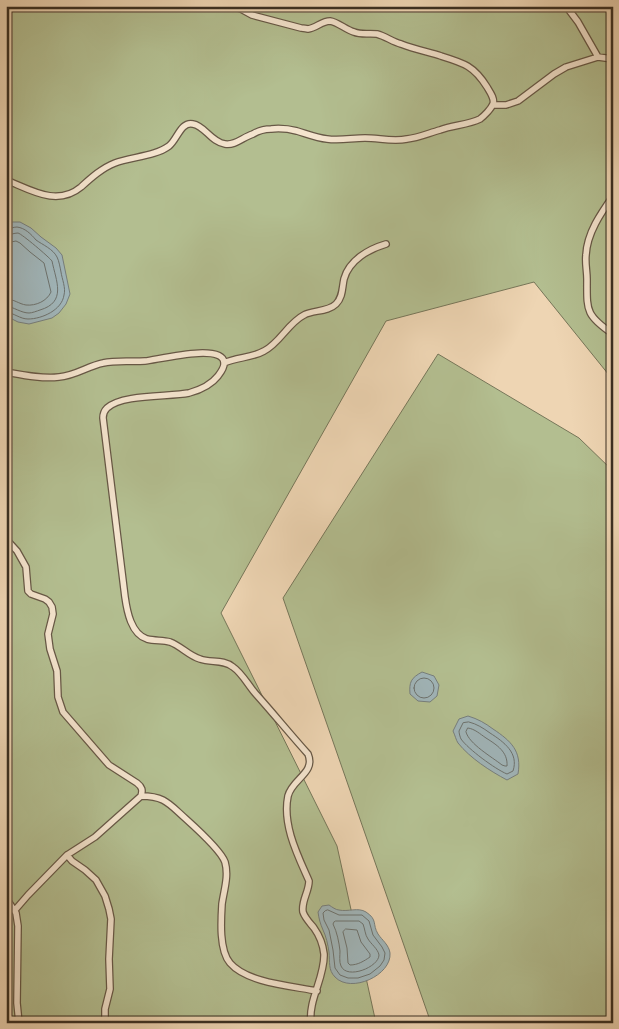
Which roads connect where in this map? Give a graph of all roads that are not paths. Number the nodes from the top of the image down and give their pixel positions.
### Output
1 (231, 6) edge
2 (566, 6) edge
3 (598, 57) junction
4 (613, 59) edge
5 (493, 105) junction
6 (6, 180) edge
7 (613, 196) edge
8 (386, 244) dead end
9 (613, 334) edge
10 (224, 363) junction
11 (6, 372) edge
12 (6, 539) edge
13 (141, 796) junction
14 (67, 855) junction
15 (6, 898) edge
16 (15, 910) junction
17 (316, 990) junction
18 (19, 1023) edge
19 (105, 1023) edge
20 (311, 1023) edge

1 - 5 lane
2 - 3 lane
3 - 4 lane
3 - 5 lane
5 - 6 lane
7 - 9 lane
8 - 10 lane
10 - 11 lane
10 - 17 lane
12 - 13 lane
13 - 14 lane
13 - 17 lane
14 - 16 lane
14 - 19 lane
15 - 16 lane
16 - 18 lane
17 - 20 lane

